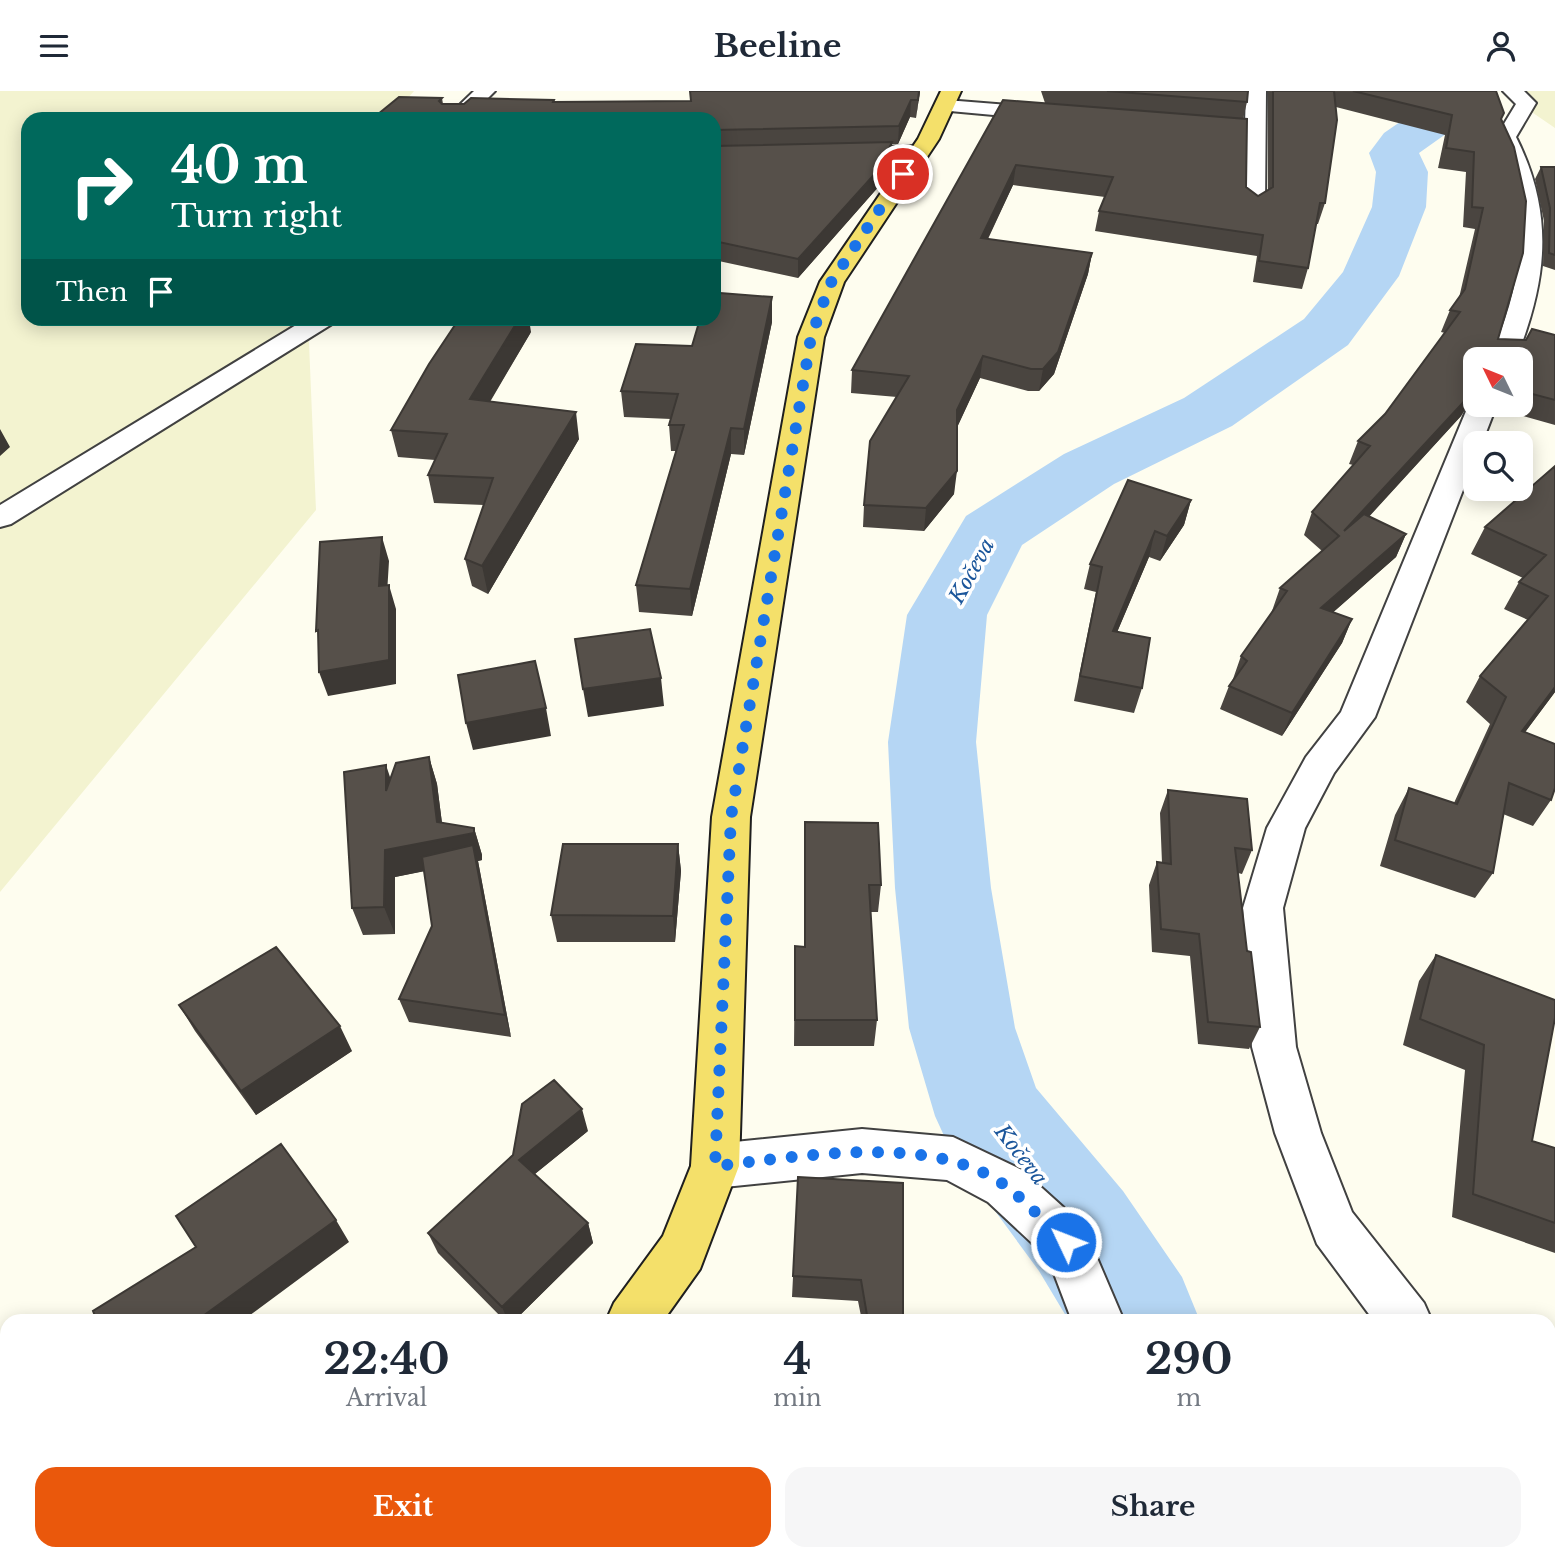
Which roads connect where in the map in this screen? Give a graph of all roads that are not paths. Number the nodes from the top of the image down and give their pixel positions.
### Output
1 (485, 91) edge
2 (1256, 91) edge
3 (1513, 91) edge
4 (948, 98) edge
5 (462, 112) edge
6 (1067, 115) edge
7 (1174, 124) edge
8 (1255, 131) junction
9 (918, 152) junction
10 (823, 154) edge
11 (1254, 207) edge
12 (312, 326) edge
13 (1508, 347) edge
14 (1478, 417) edge
15 (0, 518) edge
16 (715, 1166) junction
17 (637, 1314) edge
18 (1095, 1314) edge
19 (1401, 1314) edge

1 - 5 street
2 - 8 street
3 - 13 street
4 - 6 street
4 - 9 main road
7 - 8 street
8 - 11 street
9 - 10 street
9 - 16 main road
12 - 15 street
14 - 19 street
16 - 17 main road
16 - 18 street

